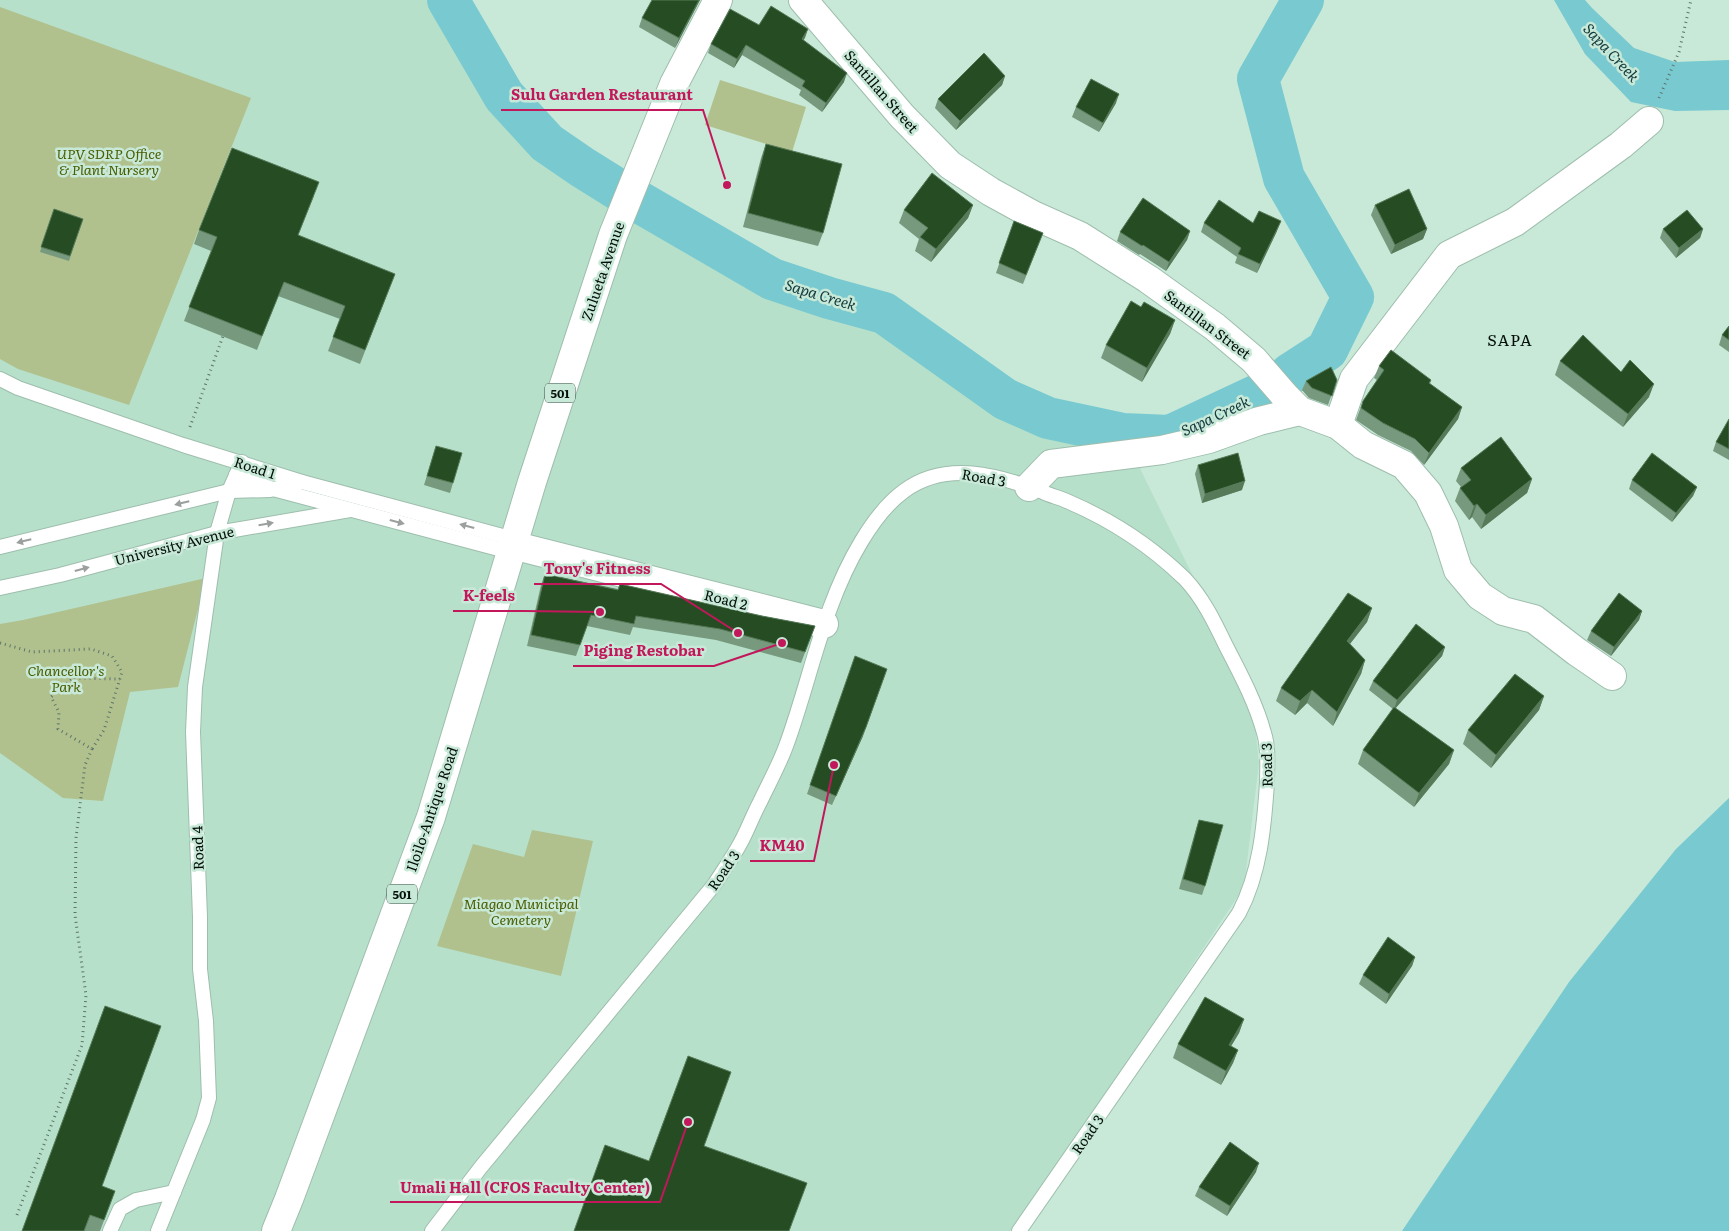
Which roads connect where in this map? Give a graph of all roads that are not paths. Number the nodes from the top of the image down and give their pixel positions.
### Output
1 (718, 0) edge
2 (803, 0) edge
3 (1649, 121) road end
4 (0, 380) edge
5 (1300, 410) junction
6 (1338, 424) junction
7 (239, 468) junction
8 (302, 482) junction
9 (1029, 487) junction
10 (273, 489) junction
11 (229, 491) junction
12 (350, 510) junction
13 (218, 532) junction
14 (512, 545) junction
15 (0, 547) edge
16 (0, 588) edge
17 (824, 624) junction
18 (1612, 676) dead end
19 (174, 1192) junction
20 (110, 1231) edge
21 (158, 1231) edge
22 (276, 1231) edge
23 (432, 1231) edge
24 (1018, 1231) edge

1 - 14 street, Zulueta Avenue / 501
2 - 5 street, Santillan Street
3 - 6 street
4 - 7 lane, Road 1
5 - 6 street, Santillan Street
5 - 9 street
6 - 18 street, Santillan Street
7 - 8 lane, Road 1
7 - 10 lane, Road 1
7 - 11 lane, Road 4
8 - 10 lane
14 -> 8 lane, Road 1
9 - 17 lane, Road 3
9 - 24 lane, Road 3
10 - 11 lane
10 - 12 lane, Road 1
11 - 13 lane, Road 4
11 -> 15 lane
13 -> 12 lane, University Avenue
12 -> 14 lane, Road 1
16 -> 13 lane, University Avenue
13 - 19 lane, Road 4
14 - 17 street, Road 2
14 - 22 street, Iloilo-Antique Road / 501
17 - 23 lane, Road 3
19 - 20 lane
19 - 21 lane, Road 4

